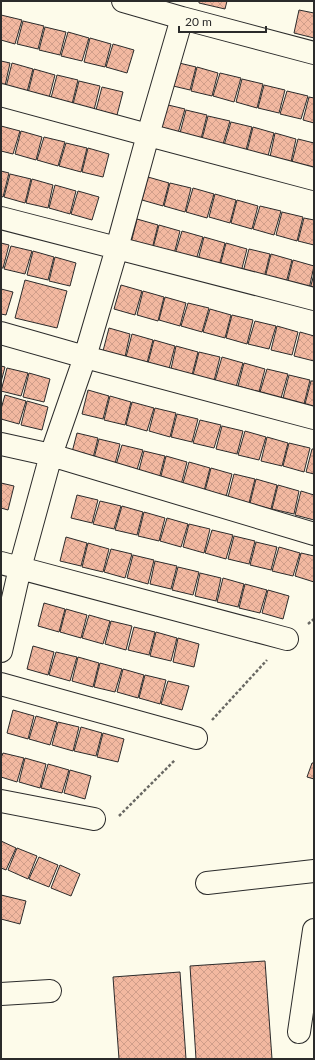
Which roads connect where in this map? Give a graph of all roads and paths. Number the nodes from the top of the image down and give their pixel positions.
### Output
1 (123, 1) edge
2 (182, 18) junction
3 (314, 53) edge
4 (1, 95) edge
5 (148, 135) junction
6 (314, 179) edge
7 (1, 218) edge
8 (118, 248) junction
9 (314, 299) edge
10 (1, 333) edge
11 (85, 357) junction
12 (314, 418) edge
13 (1, 444) edge
14 (51, 455) junction
15 (314, 534) edge
16 (10, 565) edge
17 (287, 639) dead end
18 (1, 651) edge
19 (1, 684) edge
20 (196, 738) dead end
21 (1, 801) edge
22 (94, 819) dead end
23 (314, 872) edge
24 (206, 883) dead end
25 (314, 930) edge
26 (50, 991) dead end
27 (1, 994) edge
28 (299, 1032) dead end

1 - 2 street
2 - 3 street
2 - 5 street
4 - 5 street
5 - 6 street
5 - 8 street
7 - 8 street
8 - 9 street
8 - 11 street
10 - 11 street
11 - 12 street
11 - 14 street
13 - 14 street
14 - 15 street
14 - 16 street
16 - 17 street
16 - 18 street
19 - 20 street
21 - 22 street
23 - 24 street
25 - 28 street
26 - 27 street

